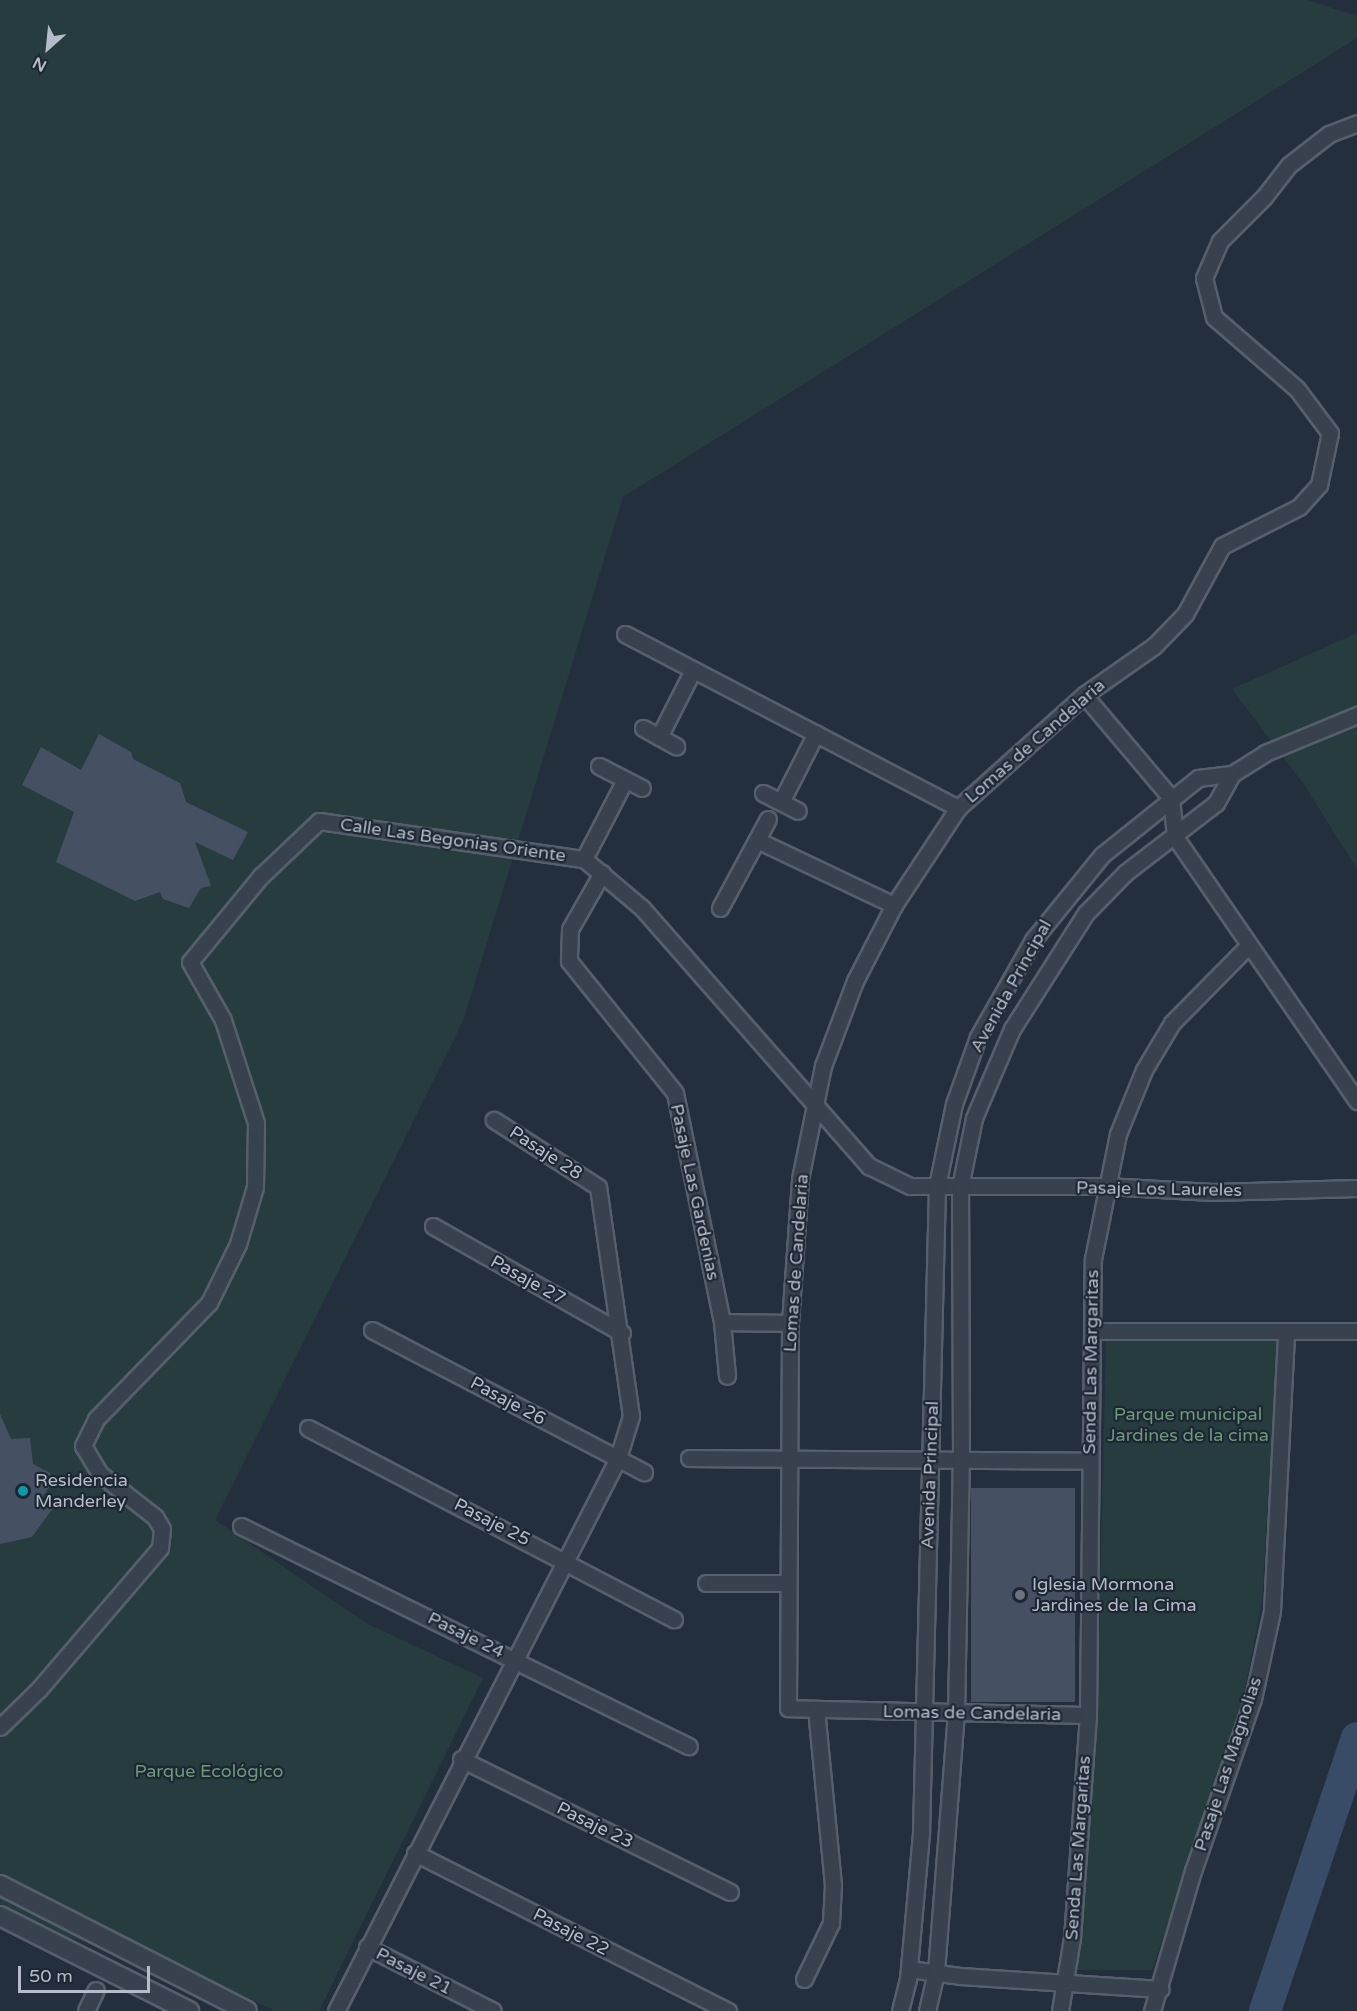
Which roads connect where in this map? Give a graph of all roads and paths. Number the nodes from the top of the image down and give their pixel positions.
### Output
1 (1357, 123) edge
2 (625, 634) dead end
3 (693, 670) junction
4 (1084, 695) junction
5 (1357, 715) edge
6 (643, 728) dead end
7 (816, 733) junction
8 (659, 737) junction
9 (676, 746) dead end
10 (599, 766) dead end
11 (1232, 774) junction
12 (626, 780) junction
13 (642, 788) dead end
14 (763, 793) dead end
15 (1171, 798) junction
16 (781, 802) junction
17 (958, 808) junction
18 (798, 811) dead end
19 (768, 819) dead end
20 (1175, 837) junction
21 (757, 840) junction
22 (584, 859) junction
23 (602, 873) junction
24 (894, 905) junction
25 (720, 908) dead end
26 (1247, 947) junction
27 (1357, 1101) edge
28 (818, 1106) junction
29 (494, 1120) dead end
30 (937, 1186) junction
31 (1107, 1186) junction
32 (960, 1188) junction
33 (1357, 1188) edge
34 (433, 1226) dead end
35 (722, 1322) junction
36 (790, 1323) junction
37 (372, 1330) dead end
38 (1357, 1330) edge
39 (1094, 1331) junction
40 (1286, 1332) junction
41 (622, 1333) junction
42 (727, 1376) dead end
43 (308, 1428) dead end
44 (618, 1458) junction
45 (689, 1458) dead end
46 (788, 1459) junction
47 (931, 1459) junction
48 (962, 1460) junction
49 (1089, 1461) junction
50 (644, 1472) dead end
51 (242, 1526) dead end
52 (567, 1561) junction
53 (706, 1583) dead end
54 (787, 1583) junction
55 (674, 1619) dead end
56 (514, 1659) junction
57 (816, 1709) junction
58 (922, 1712) junction
59 (956, 1714) junction
60 (1088, 1715) junction
61 (0, 1727) edge
62 (688, 1746) dead end
63 (461, 1759) junction
64 (414, 1853) junction
65 (0, 1885) edge
66 (730, 1892) dead end
67 (0, 1916) edge
68 (367, 1947) junction
69 (909, 1969) junction
70 (936, 1972) junction
71 (804, 1979) dead end
72 (1066, 1982) junction
73 (1161, 1989) junction
74 (96, 1990) dead end
75 (86, 2011) edge
76 (189, 2011) edge
77 (247, 2011) edge
78 (336, 2011) edge
79 (493, 2011) edge
80 (728, 2011) edge
81 (900, 2011) edge
82 (927, 2011) edge
83 (1060, 2011) edge
84 (1152, 2011) edge

1 - 4 street, Lomas de Candelaria
2 - 3 street
3 - 7 street
3 - 8 street
4 - 15 street
4 - 17 street, Lomas de Candelaria
5 - 11 street
6 - 8 street
7 - 16 street
7 - 17 street
8 - 9 street
10 - 12 street
11 - 15 street, Avenida Principal
11 - 20 street, Avenida Principal
12 - 13 street
12 - 22 street
14 - 16 street
15 - 20 street
15 - 30 street, Avenida Principal
16 - 18 street
17 - 24 street, Lomas de Candelaria
19 - 21 street
20 - 26 street
20 - 32 street, Avenida Principal
21 - 24 street
21 - 25 street
22 - 23 street, Calle Las Begonias Oriente
22 - 61 street, Calle Las Begonias Oriente
23 - 28 street, Calle Las Begonias Oriente
23 - 35 street, Pasaje Las Gardenias
24 - 28 street, Lomas de Candelaria
26 - 27 street
26 - 31 street, Senda Las Margaritas
28 - 30 street, Calle Las Begonias Oriente
28 - 36 street, Lomas de Candelaria
29 - 41 street, Pasaje 28
30 - 32 street, Calle Las Begonias Oriente
30 - 47 street, Avenida Principal
31 - 32 street, Pasaje Los Laureles
31 - 33 street, Pasaje Los Laureles
31 - 39 street, Senda Las Margaritas
32 - 48 street, Avenida Principal
34 - 41 street, Pasaje 27
35 - 36 street
35 - 42 street, Pasaje Las Gardenias
36 - 46 street, Lomas de Candelaria
37 - 44 street, Pasaje 26
38 - 40 street
39 - 40 street
39 - 49 street, Senda Las Margaritas
40 - 73 street, Pasaje Las Magnolias
41 - 44 street
43 - 52 street, Pasaje 25
44 - 50 street, Pasaje 26
44 - 52 street
45 - 46 street
46 - 47 street
46 - 54 street, Lomas de Candelaria
47 - 48 street
47 - 58 street, Avenida Principal
48 - 49 street
48 - 59 street, Avenida Principal
49 - 60 street, Senda Las Margaritas
51 - 56 street, Pasaje 24
52 - 55 street, Pasaje 25
52 - 56 street
53 - 54 street
54 - 57 street, Lomas de Candelaria
56 - 62 street, Pasaje 24
56 - 63 street
57 - 58 street, Lomas de Candelaria
57 - 71 street
58 - 59 street, Lomas de Candelaria
58 - 69 street, Avenida Principal
59 - 60 street, Lomas de Candelaria
59 - 70 street, Avenida Principal
60 - 72 street, Senda Las Margaritas
63 - 64 street
63 - 66 street, Pasaje 23
64 - 68 street
64 - 80 street, Pasaje 22
65 - 77 street
67 - 76 street
68 - 78 street
68 - 79 street, Pasaje 21
69 - 70 street
69 - 81 street, Avenida Principal
70 - 72 street
70 - 82 street, Avenida Principal
72 - 73 street
72 - 83 street, Senda Las Margaritas
73 - 84 street, Pasaje Las Magnolias
74 - 75 street

